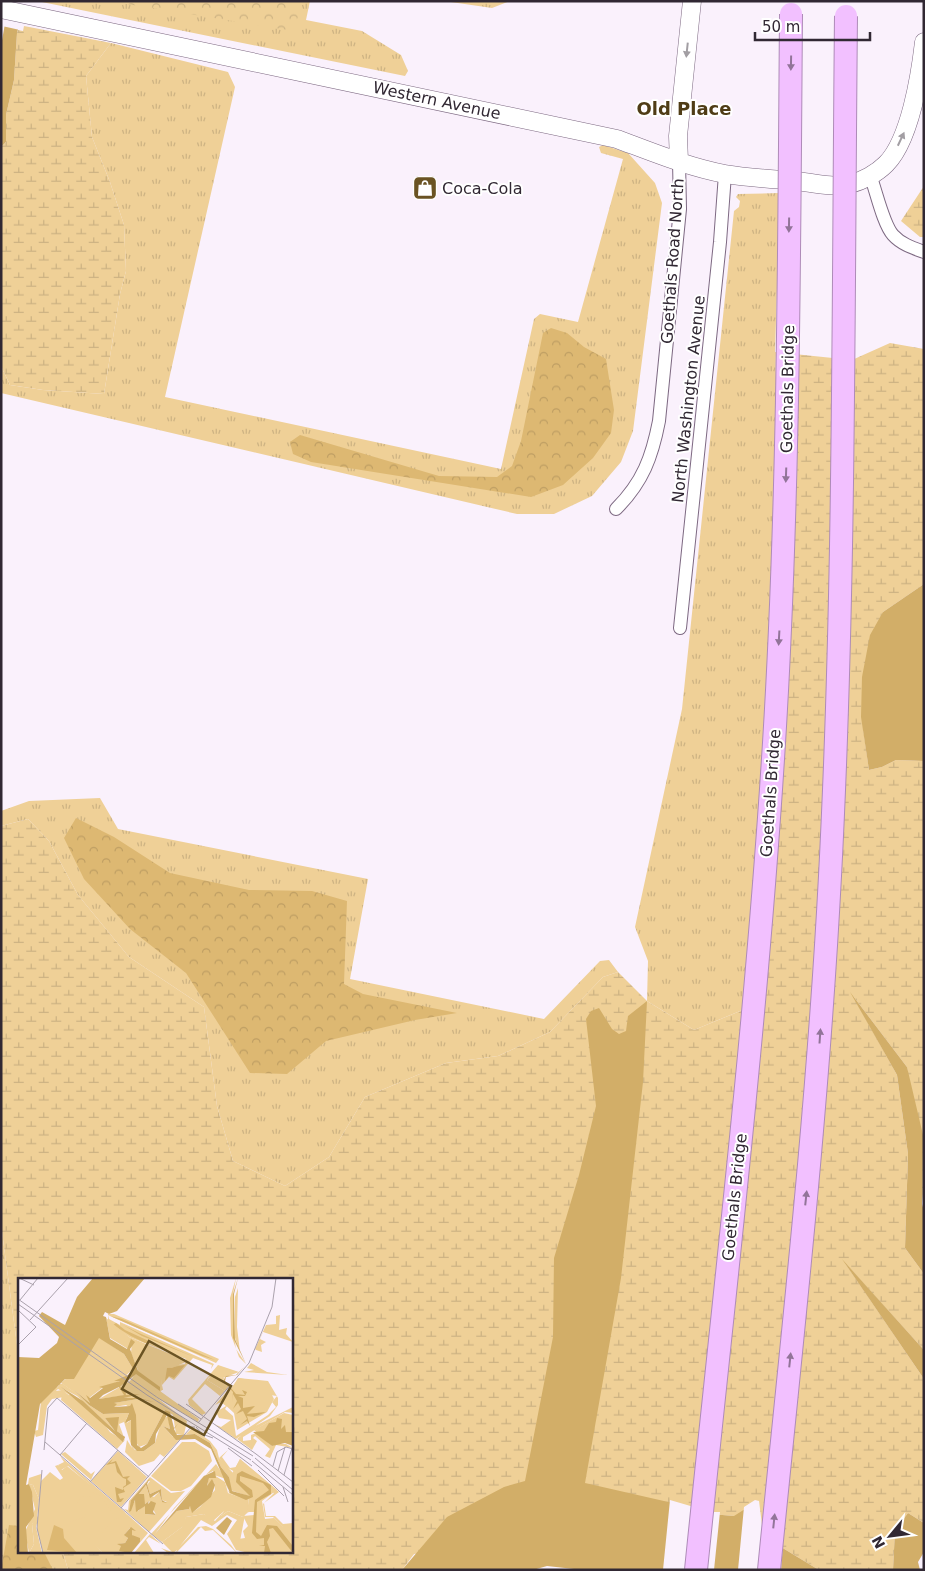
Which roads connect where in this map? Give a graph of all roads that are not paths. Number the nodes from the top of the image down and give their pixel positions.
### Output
1 (692, 1) edge
2 (1, 9) edge
3 (792, 14) dead end
4 (846, 16) dead end
5 (924, 42) edge
6 (679, 162) junction
7 (725, 174) junction
8 (870, 175) junction
9 (924, 252) edge
10 (616, 508) dead end
11 (680, 628) dead end
12 (696, 1570) edge
13 (769, 1570) edge

1 -> 6 street, Goethals Road North
2 - 6 street, Western Avenue
3 -> 12 highway, Goethals Bridge, bridge
13 -> 4 highway, bridge
8 -> 5 street, Western Avenue
6 - 7 street, Western Avenue
6 - 10 street, Goethals Road North
7 - 8 street, Western Avenue
7 - 11 street, North Washington Avenue
8 - 9 street

